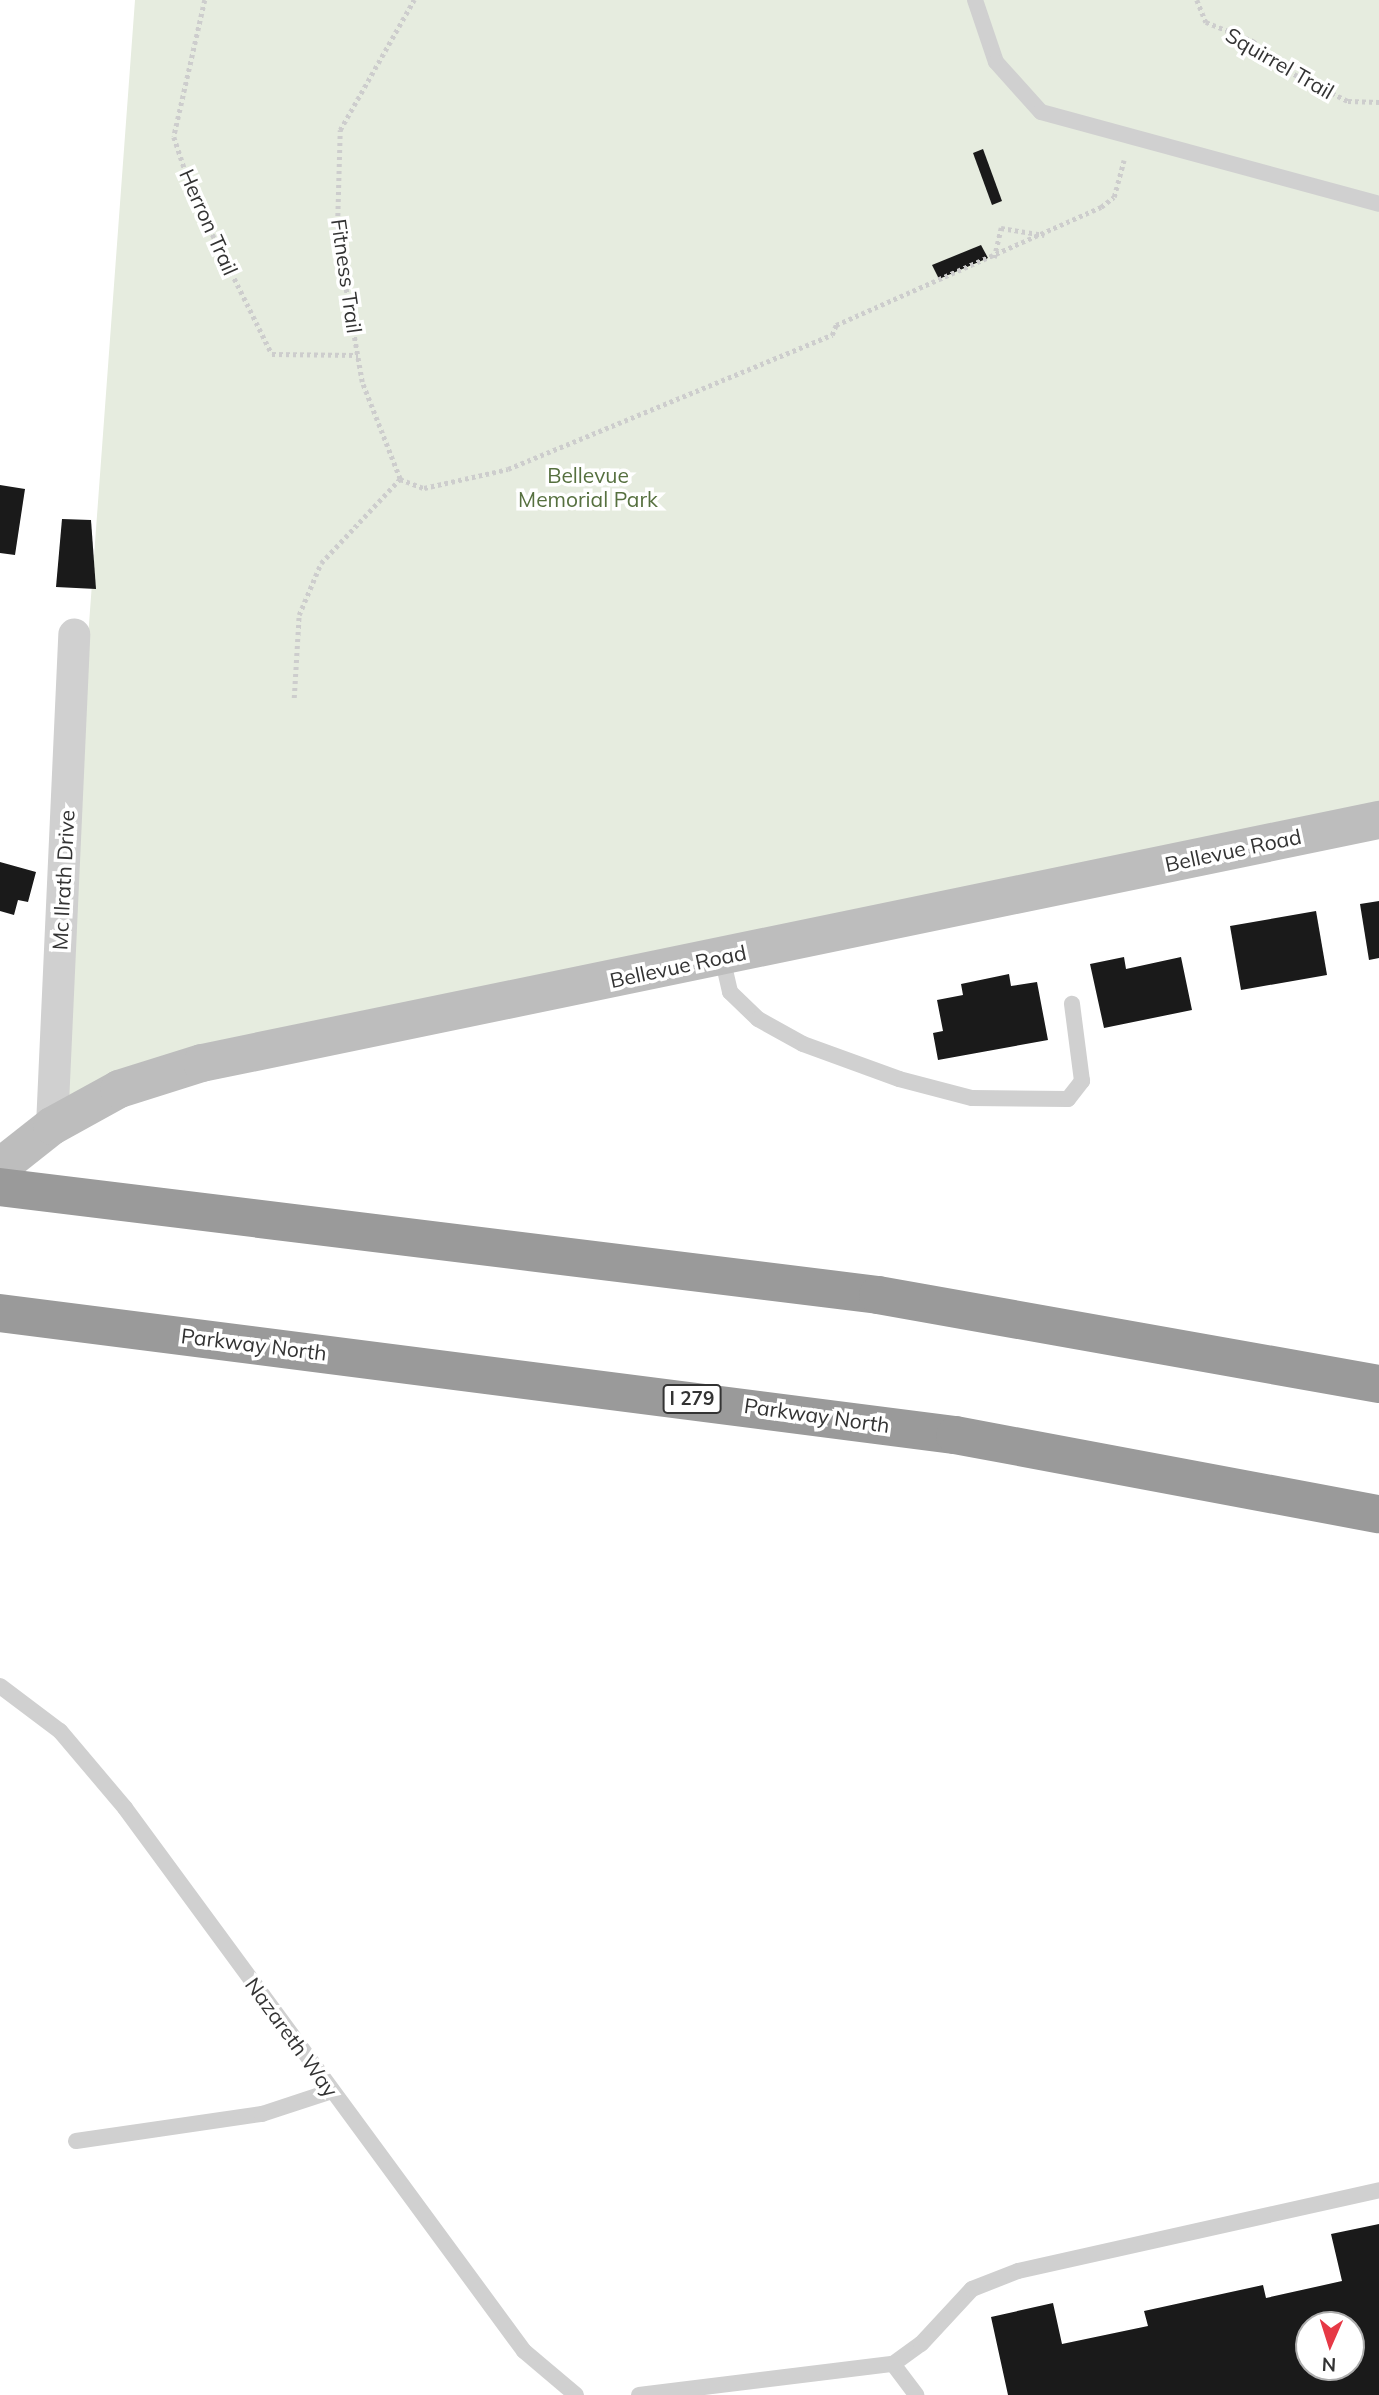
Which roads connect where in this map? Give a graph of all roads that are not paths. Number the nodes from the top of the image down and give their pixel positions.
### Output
1 (975, 0) edge
2 (1379, 204) edge
3 (74, 634) dead end
4 (1379, 820) edge
5 (723, 957) junction
6 (1072, 1004) dead end
7 (44, 1132) junction
8 (0, 1167) edge
9 (0, 1187) edge
10 (0, 1313) edge
11 (1379, 1384) edge
12 (1379, 1514) edge
13 (0, 1686) edge
14 (332, 2091) junction
15 (76, 2141) dead end
16 (1379, 2190) edge
17 (893, 2364) junction
18 (576, 2395) edge
19 (639, 2395) edge
20 (916, 2395) edge

1 - 2 lane
3 - 7 street, Mc Ilrath Drive
4 - 5 street, Bellevue Road
5 - 6 lane
5 - 7 street, Bellevue Road
7 - 8 street, Bellevue Road
9 - 11 highway
10 - 12 highway, Parkway North / I 279
13 - 14 lane, Nazareth Way
14 - 15 lane
14 - 18 lane, Nazareth Way
16 - 17 lane
17 - 19 lane
17 - 20 lane

